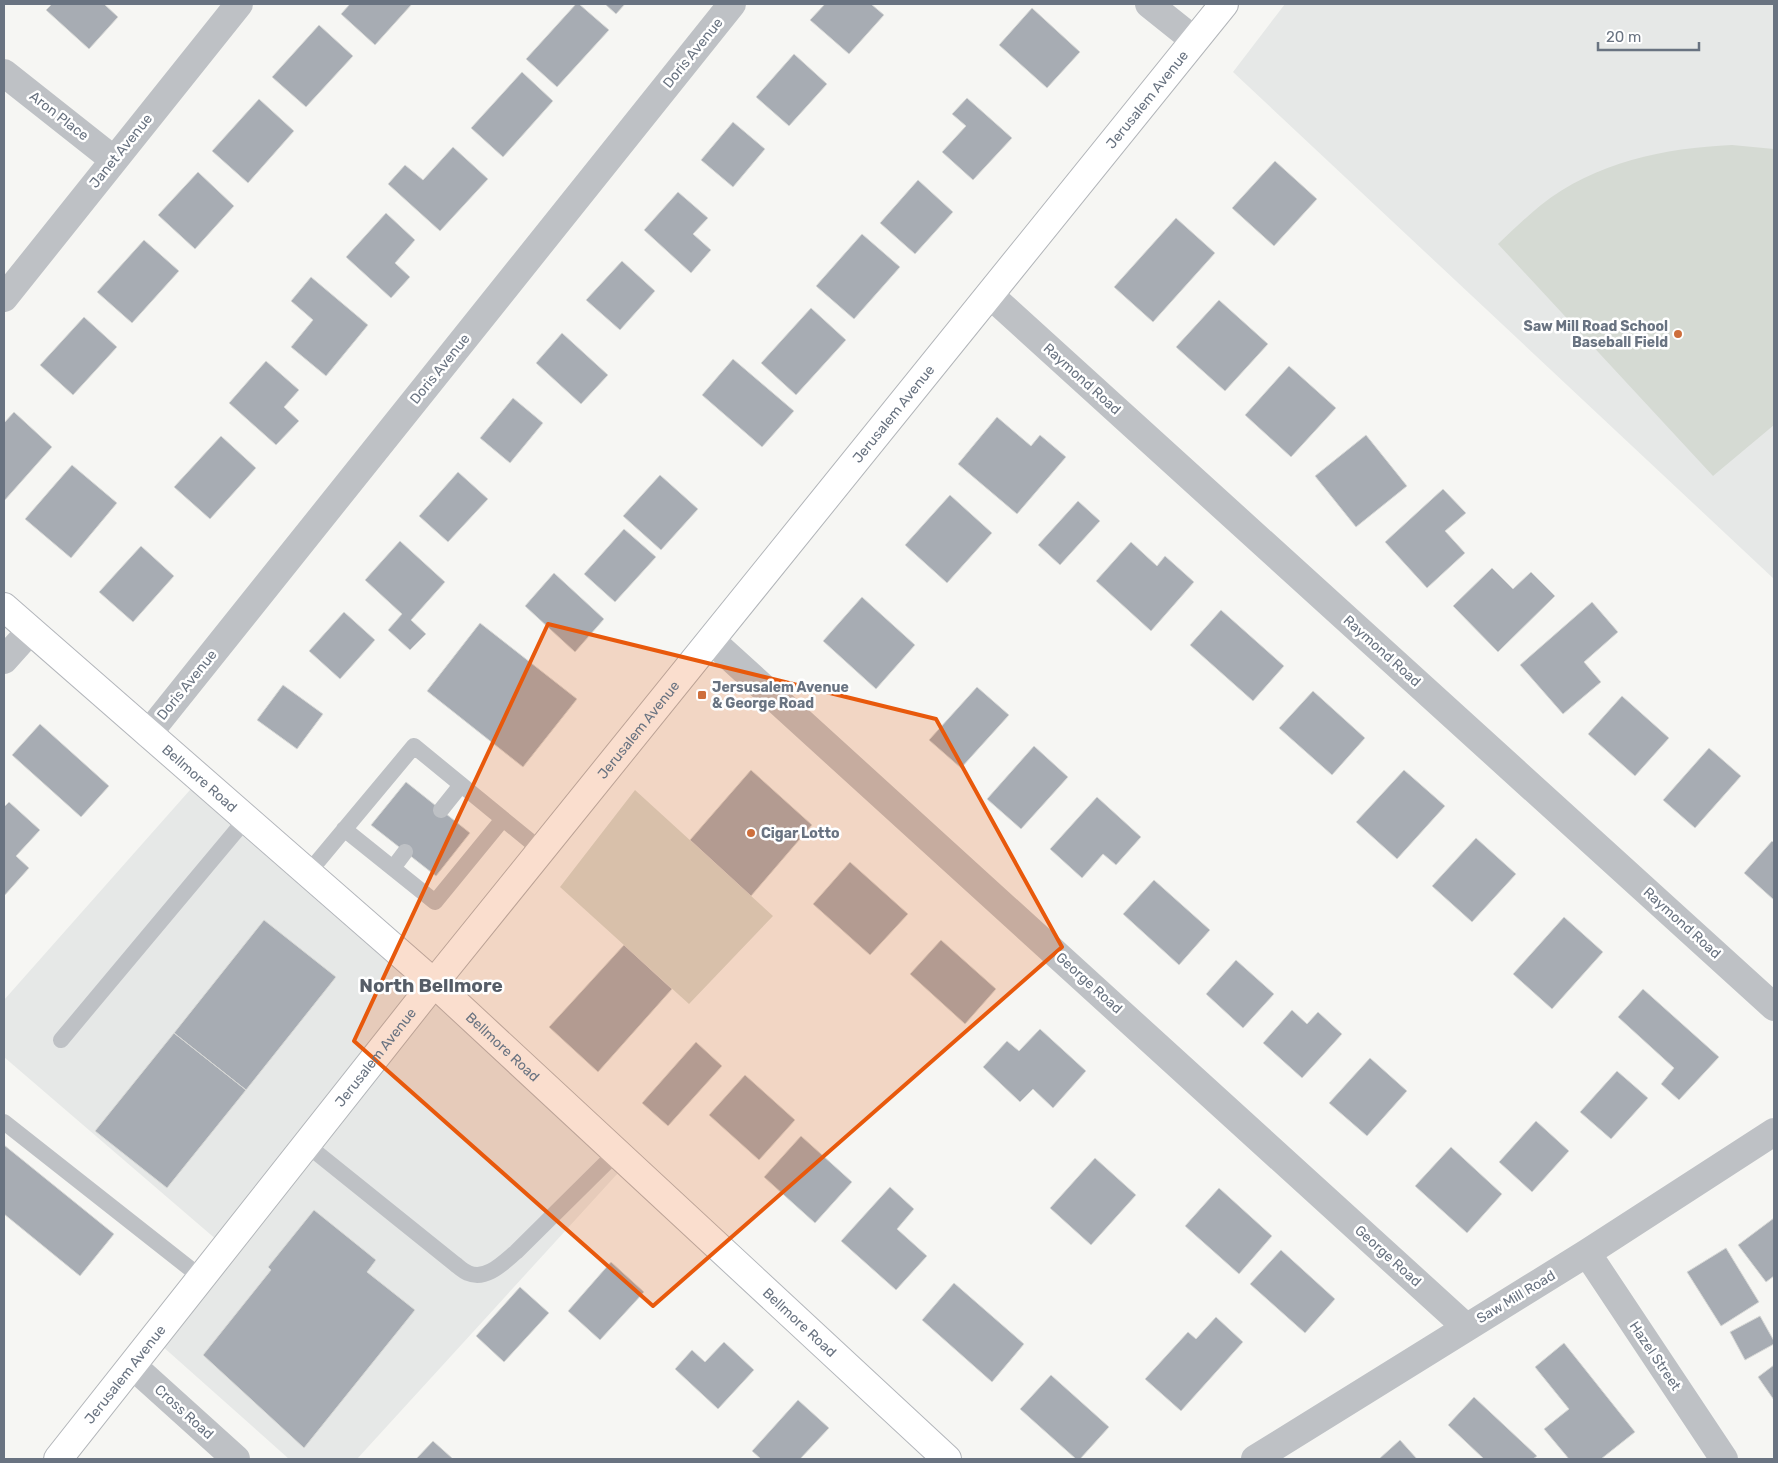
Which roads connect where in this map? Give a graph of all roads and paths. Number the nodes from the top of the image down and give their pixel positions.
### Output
1 (239, 4) edge
2 (732, 4) edge
3 (1149, 4) edge
4 (1224, 4) edge
5 (1194, 40) junction
6 (4, 73) edge
7 (114, 160) junction
8 (990, 295) junction
9 (4, 298) edge
10 (4, 607) edge
11 (30, 631) junction
12 (711, 640) junction
13 (4, 660) edge
14 (148, 734) junction
15 (461, 785) junction
16 (440, 810) dead end
17 (246, 819) junction
18 (503, 819) junction
19 (344, 829) junction
20 (541, 850) junction
21 (405, 852) dead end
22 (392, 868) junction
23 (308, 873) junction
24 (434, 983) junction
25 (1774, 1007) edge
26 (61, 1040) dead end
27 (4, 1122) edge
28 (1774, 1132) edge
29 (307, 1145) junction
30 (617, 1152) junction
31 (1587, 1253) junction
32 (202, 1278) junction
33 (1466, 1327) junction
34 (133, 1366) junction
35 (58, 1459) edge
36 (236, 1459) edge
37 (947, 1459) edge
38 (1255, 1459) edge
39 (1724, 1459) edge

1 - 7 street, Janet Avenue
2 - 14 street, Doris Avenue
3 - 5 street
4 - 5 main road, Jerusalem Avenue
5 - 8 main road, Jerusalem Avenue
6 - 7 street, Aron Place
7 - 9 street, Janet Avenue
8 - 12 main road, Jerusalem Avenue
8 - 25 street, Raymond Road
10 - 11 main road, Bellmore Road
11 - 13 street
11 - 14 main road, Bellmore Road
12 - 20 main road, Jerusalem Avenue
12 - 33 street, George Road
14 - 17 main road, Bellmore Road
15 - 16 lane
15 - 18 lane
15 - 19 lane
17 - 23 main road, Bellmore Road
17 - 26 lane
18 - 20 lane
18 - 22 lane
19 - 22 lane
19 - 23 lane
20 - 24 main road, Jerusalem Avenue
21 - 22 lane
23 - 24 main road, Bellmore Road
24 - 29 main road, Jerusalem Avenue
24 - 30 main road, Bellmore Road
27 - 32 lane
28 - 31 street, Saw Mill Road
29 - 30 lane
29 - 32 main road, Jerusalem Avenue
30 - 37 main road, Bellmore Road
31 - 33 street, Saw Mill Road
31 - 39 street, Hazel Street
32 - 34 main road, Jerusalem Avenue
33 - 38 street, Saw Mill Road
34 - 35 main road, Jerusalem Avenue
34 - 36 street, Cross Road

